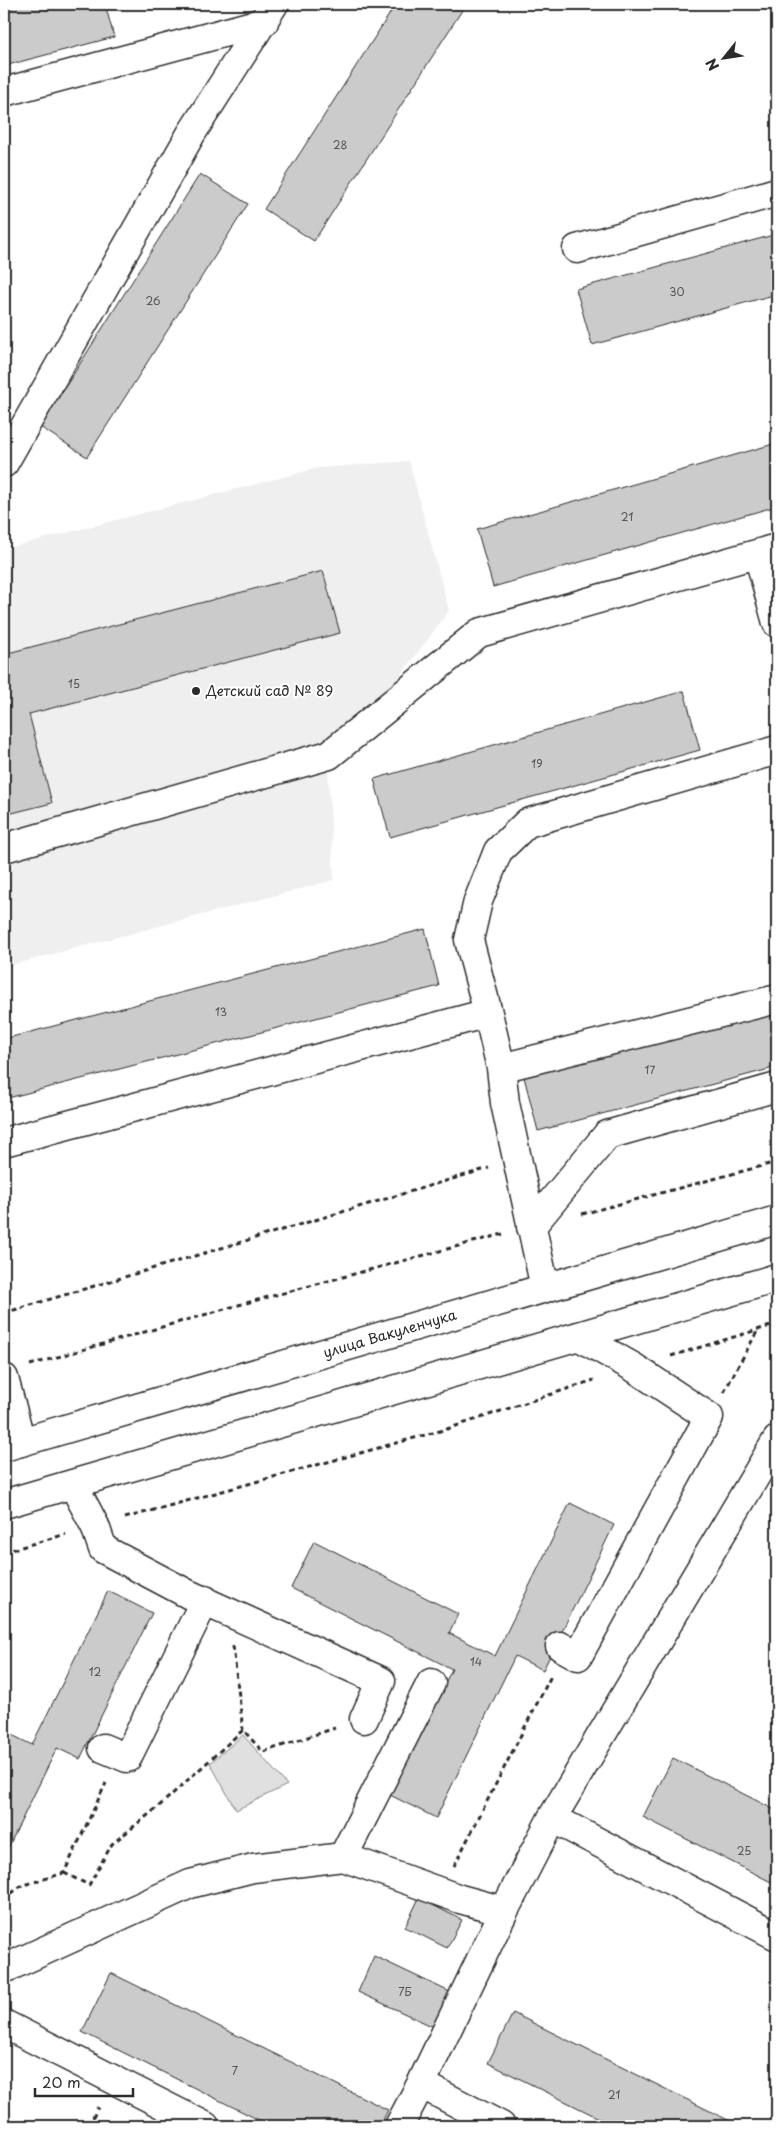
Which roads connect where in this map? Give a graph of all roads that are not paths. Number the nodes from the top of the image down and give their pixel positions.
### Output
1 (269, 13) edge
2 (4, 92) edge
3 (777, 192) edge
4 (577, 249) dead end
5 (4, 462) edge
6 (767, 551) edge
7 (777, 623) edge
8 (777, 750) edge
9 (4, 848) edge
10 (777, 999) edge
11 (488, 1013) junction
12 (500, 1068) junction
13 (777, 1088) edge
14 (4, 1142) edge
15 (777, 1220) edge
16 (531, 1227) junction
17 (777, 1278) edge
18 (545, 1288) junction
19 (578, 1336) junction
20 (4, 1378) edge
21 (777, 1440) edge
22 (12, 1445) edge
23 (73, 1484) junction
24 (4, 1504) edge
25 (206, 1600) junction
26 (563, 1647) road end
27 (431, 1683) dead end
28 (364, 1719) road end
29 (111, 1751) road end
30 (552, 1818) junction
31 (343, 1857) junction
32 (504, 1911) junction
33 (777, 1936) edge
34 (4, 1969) edge
35 (4, 2024) edge
36 (421, 2084) junction
37 (205, 2126) edge
38 (399, 2126) edge
39 (500, 2126) edge

1 - 2 main road
1 - 5 main road
3 - 4 main road
6 - 7 main road
6 - 9 main road
8 - 11 main road
10 - 12 main road
11 - 12 main road
11 - 14 main road
12 - 16 main road
13 - 16 main road
15 - 18 main road, улица Вакуленчука
16 - 18 main road
17 - 19 main road
18 - 22 main road, улица Вакуленчука
19 - 23 main road
19 - 26 main road
20 - 22 main road
21 - 30 main road
23 - 24 main road
23 - 25 main road
25 - 28 main road
25 - 29 main road
27 - 31 main road
30 - 32 main road
30 - 33 main road
31 - 32 main road
31 - 34 main road
32 - 36 main road
35 - 37 main road
36 - 38 main road
36 - 39 main road

